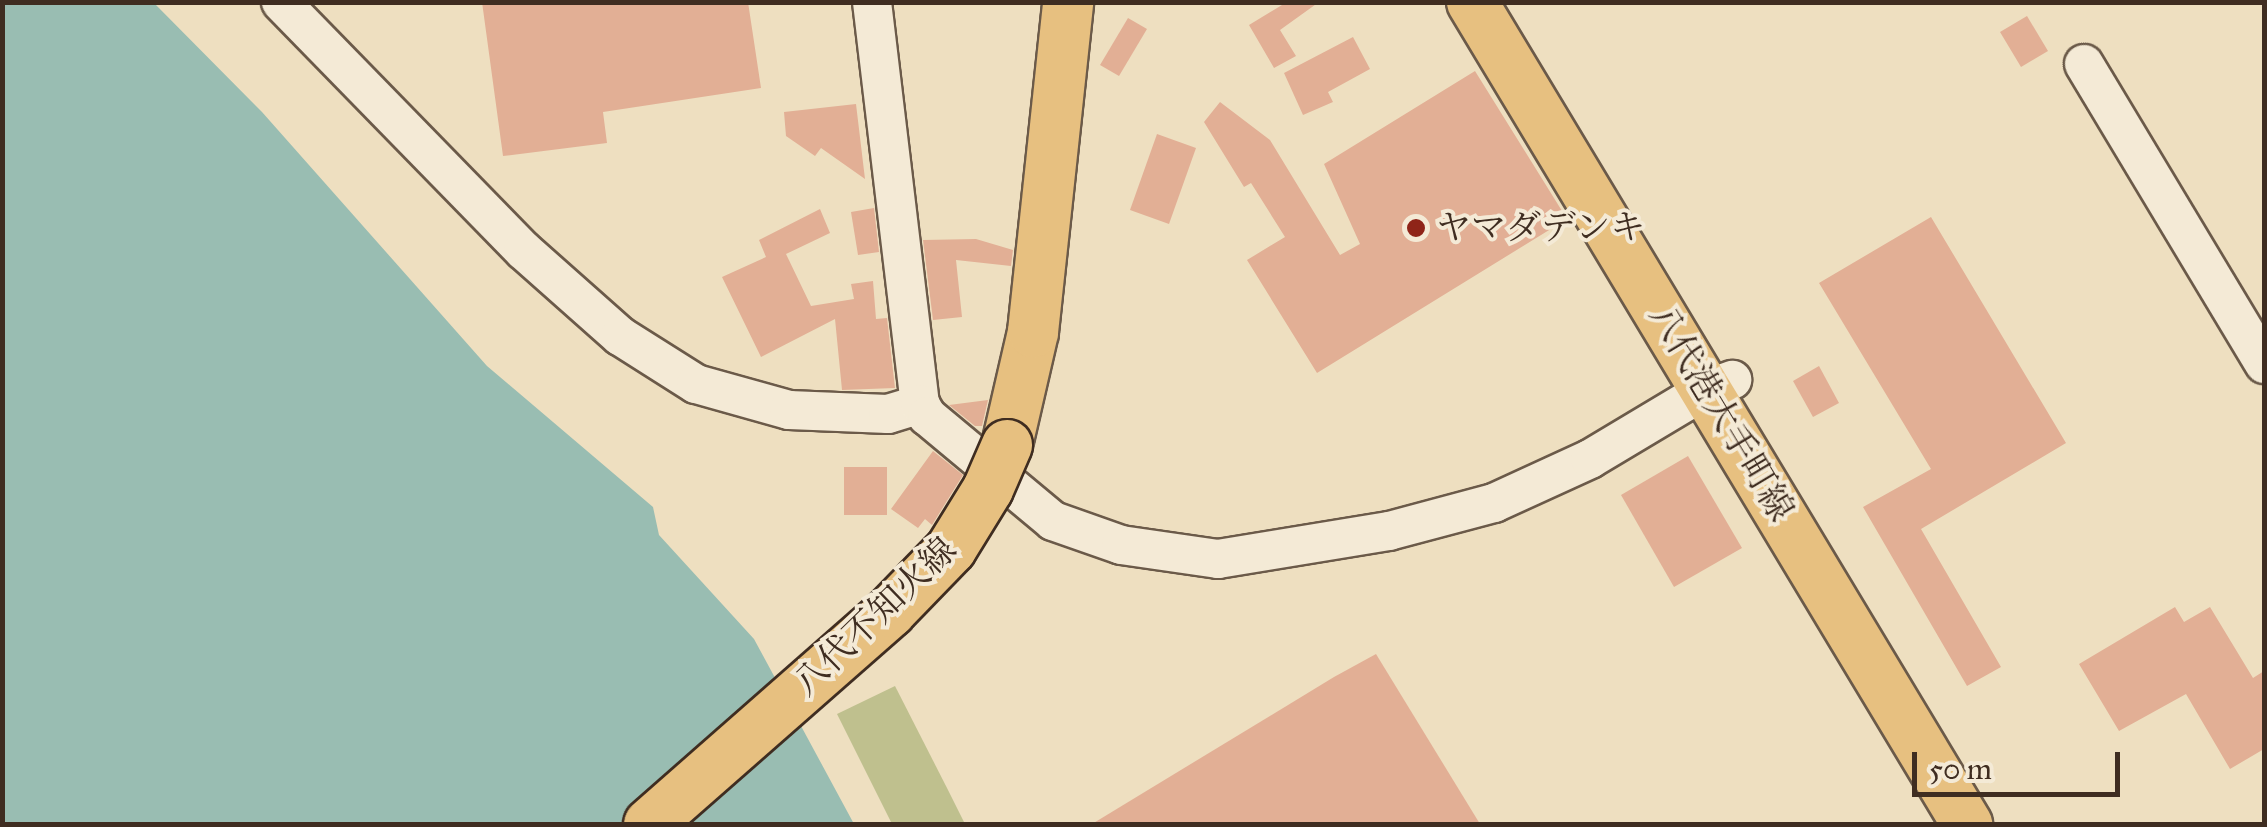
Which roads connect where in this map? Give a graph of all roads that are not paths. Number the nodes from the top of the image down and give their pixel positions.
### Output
1 (281, 2) edge
2 (872, 2) edge
3 (1068, 2) edge
4 (1472, 2) edge
5 (1508, 2) edge
6 (2084, 64) dead end
7 (2264, 364) edge
8 (1720, 384) junction
9 (920, 404) junction
10 (649, 824) edge
11 (1967, 824) edge
12 (2002, 824) edge

1 - 9 street
2 - 9 street
3 - 10 main road, 八代不知火線, bridge
4 - 8 main road, 八代港大手町線
5 - 8 main road, 八代港大手町線
6 - 7 street
8 - 9 street
8 - 11 main road, 八代港大手町線
8 - 12 main road, 八代港大手町線

